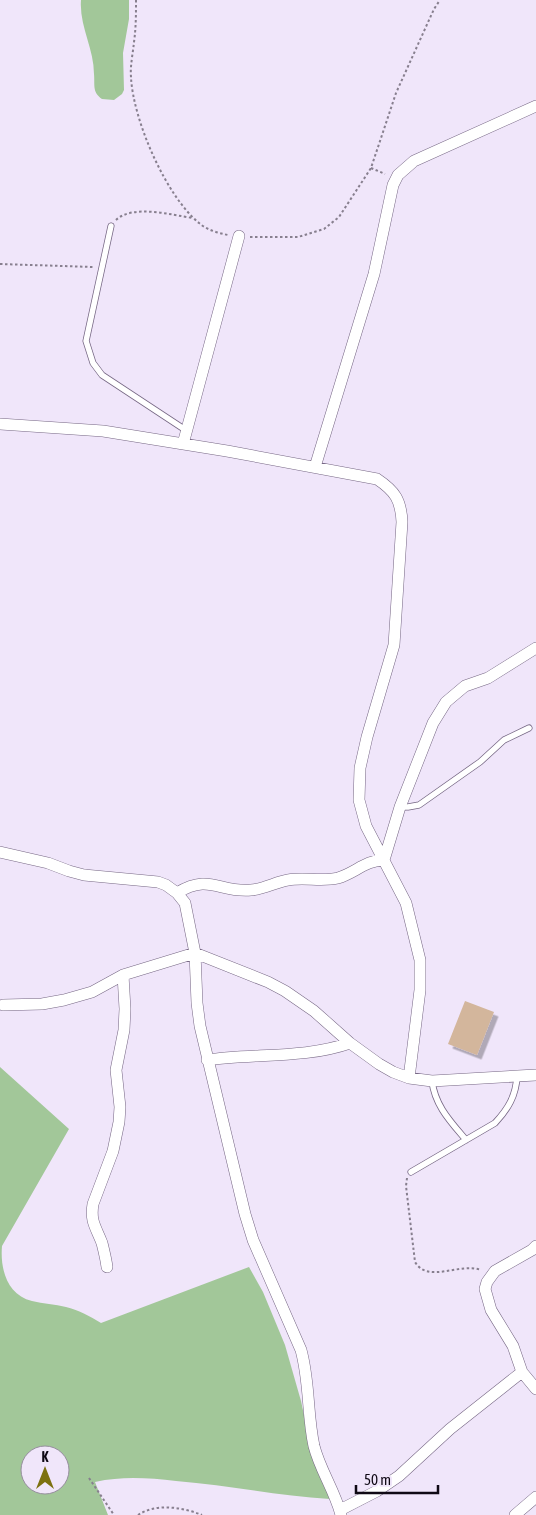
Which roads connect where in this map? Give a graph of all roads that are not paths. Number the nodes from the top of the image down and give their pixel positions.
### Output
1 (536, 106) edge
2 (112, 226) road end
3 (239, 236) road end
4 (0, 424) edge
5 (187, 431) junction
6 (183, 444) junction
7 (314, 467) junction
8 (536, 648) edge
9 (529, 728) dead end
10 (400, 806) junction
11 (0, 852) edge
12 (384, 860) junction
13 (177, 892) junction
14 (195, 953) junction
15 (123, 975) junction
16 (3, 1005) dead end
17 (350, 1043) junction
18 (207, 1060) junction
19 (536, 1075) edge
20 (517, 1076) junction
21 (409, 1078) junction
22 (432, 1081) junction
23 (466, 1140) junction
24 (411, 1172) road end
25 (536, 1246) edge
26 (107, 1267) dead end
27 (522, 1372) junction
28 (536, 1389) edge
29 (536, 1497) edge
30 (341, 1513) edge
31 (515, 1515) edge

1 - 7 street
2 - 5 lane
3 - 5 street
4 - 6 street
5 - 6 street
6 - 7 street
7 - 12 street
8 - 10 street
9 - 10 lane
10 - 12 street
11 - 13 street
12 - 13 street
12 - 21 street
13 - 14 street
14 - 15 street
14 - 17 street
14 - 18 street
15 - 16 street
15 - 26 street
17 - 18 street
17 - 21 street
18 - 30 street
19 - 20 street
20 - 22 street
20 - 23 lane
21 - 22 street
22 - 23 lane
23 - 24 lane
25 - 27 street
27 - 28 street
27 - 30 street
29 - 31 street

